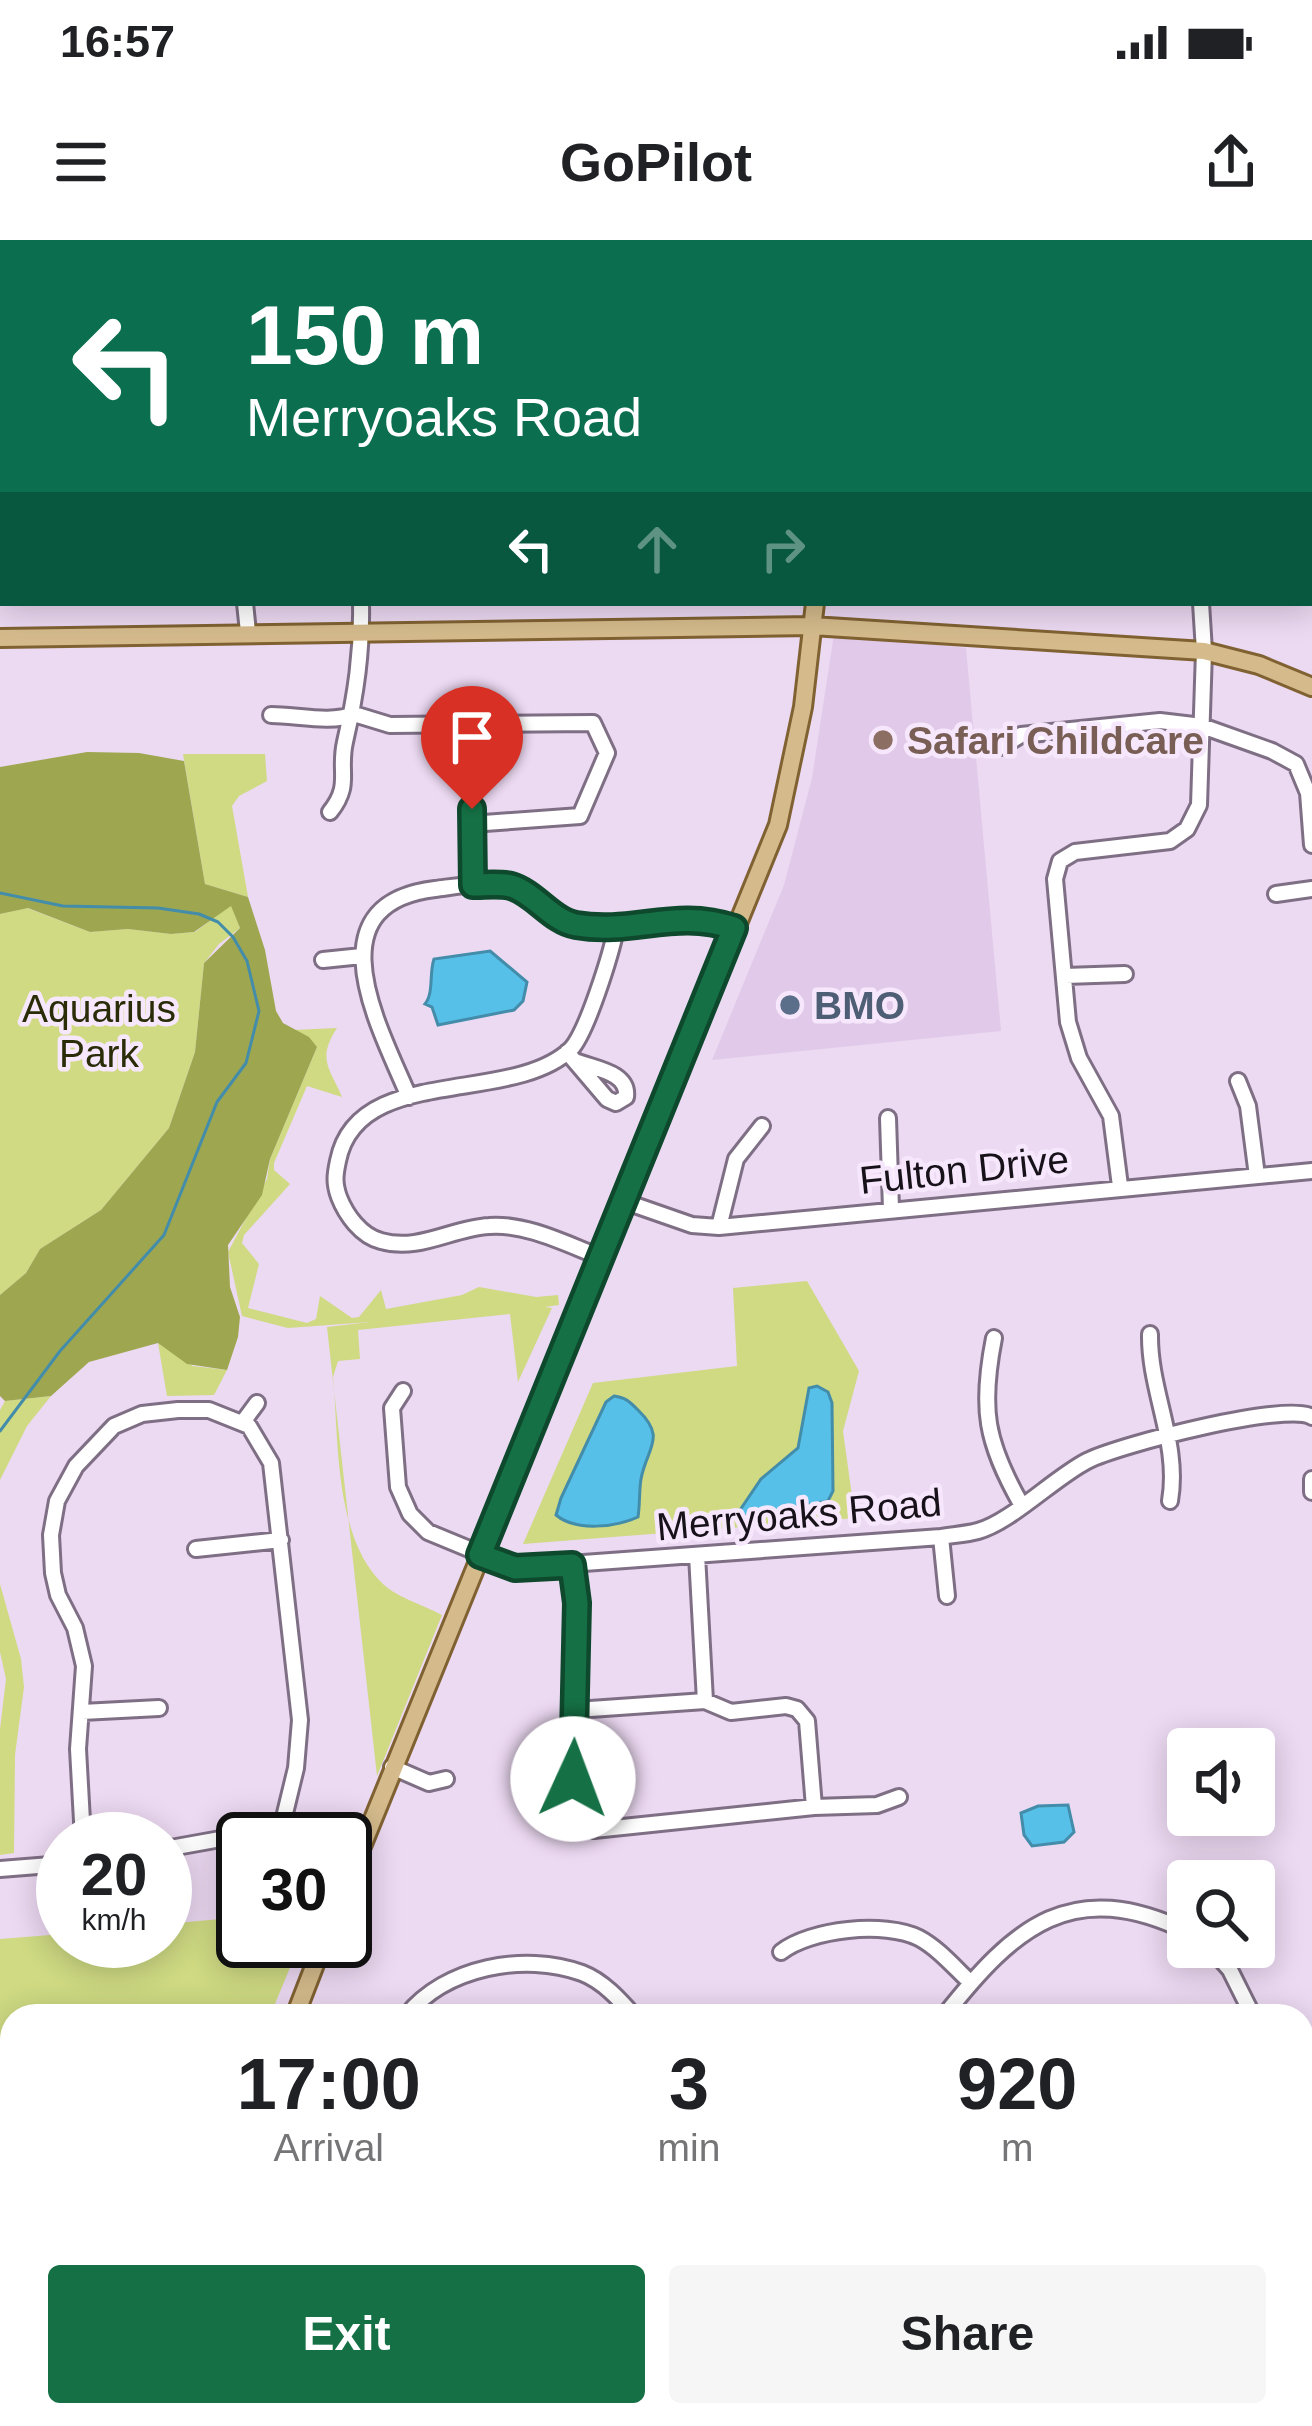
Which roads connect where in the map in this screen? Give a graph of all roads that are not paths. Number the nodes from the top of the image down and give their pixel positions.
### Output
1 (244, 606) edge
2 (361, 606) edge
3 (814, 606) edge
4 (1201, 606) edge
5 (812, 626) junction
6 (248, 632) junction
7 (362, 632) junction
8 (0, 638) edge
9 (1204, 651) junction
10 (1312, 687) edge
11 (354, 714) junction
12 (272, 715) dead end
13 (1202, 726) junction
14 (467, 727) junction
15 (1000, 747) dead end
16 (331, 812) dead end
17 (471, 824) junction
18 (1312, 844) edge
19 (473, 885) junction
20 (1312, 889) edge
21 (1276, 894) dead end
22 (734, 928) junction
23 (616, 929) junction
24 (362, 956) junction
25 (323, 960) dead end
26 (1125, 974) dead end
27 (1065, 976) junction
28 (1238, 1081) dead end
29 (409, 1097) junction
30 (888, 1118) dead end
31 (762, 1126) dead end
32 (1312, 1171) edge
33 (1257, 1176) junction
34 (1120, 1186) junction
35 (626, 1202) junction
36 (891, 1209) junction
37 (719, 1228) junction
38 (603, 1258) junction
39 (1150, 1334) dead end
40 (994, 1338) dead end
41 (403, 1391) dead end
42 (256, 1403) dead end
43 (1312, 1418) edge
44 (243, 1422) junction
45 (1168, 1436) junction
46 (1312, 1479) edge
47 (1312, 1492) edge
48 (1170, 1501) dead end
49 (1021, 1504) junction
50 (941, 1537) junction
51 (281, 1540) junction
52 (196, 1549) dead end
53 (480, 1555) junction
54 (697, 1555) junction
55 (572, 1565) junction
56 (947, 1596) dead end
57 (705, 1701) junction
58 (160, 1708) dead end
59 (576, 1710) junction
60 (82, 1712) junction
61 (392, 1767) junction
62 (446, 1779) dead end
63 (899, 1797) dead end
64 (814, 1807) junction
65 (82, 1812) edge
66 (286, 1812) edge
67 (372, 1813) edge
68 (36, 1866) edge
69 (0, 1869) edge
70 (1167, 1922) edge
71 (781, 1952) dead end
72 (314, 1968) edge
73 (1229, 1968) edge
74 (970, 1982) junction
75 (300, 2004) edge
76 (415, 2004) edge
77 (623, 2004) edge
78 (953, 2004) edge
79 (1247, 2004) edge

1 - 6 street
2 - 7 street
3 - 5 main road
4 - 9 street
5 - 7 main road
5 - 9 main road
5 - 22 main road
6 - 7 main road
6 - 8 main road
7 - 11 street
9 - 10 main road
9 - 13 street
11 - 12 street
11 - 14 street
11 - 16 street
13 - 15 street
13 - 18 street
13 - 27 street
14 - 17 street
14 - 17 street
17 - 19 street
19 - 23 street
19 - 24 street
20 - 21 street
22 - 23 street
22 - 35 main road
23 - 29 street
24 - 25 street
24 - 29 street
26 - 27 street
27 - 34 street
28 - 33 street
29 - 38 street
30 - 36 street
31 - 37 street
32 - 33 street, Fulton Drive
33 - 34 street, Fulton Drive
34 - 36 street, Fulton Drive
35 - 37 street, Fulton Drive
35 - 38 main road
36 - 37 street, Fulton Drive
38 - 53 main road
39 - 45 street
40 - 49 street
41 - 53 street, Merryoaks Road
42 - 44 street
43 - 45 street, Merryoaks Road
44 - 51 street
44 - 60 street
45 - 48 street
45 - 49 street, Merryoaks Road
46 - 47 street
49 - 50 street, Merryoaks Road
50 - 54 street, Merryoaks Road
50 - 56 street
51 - 52 street
51 - 66 street
53 - 55 street, Merryoaks Road
53 - 61 main road
54 - 55 street, Merryoaks Road
54 - 57 street
55 - 59 street
57 - 59 street
57 - 64 street
58 - 60 street
59 - 64 street
60 - 65 street
61 - 62 street
61 - 67 main road
63 - 64 street
68 - 69 street
70 - 74 street
71 - 74 street
72 - 75 main road
73 - 79 street
74 - 78 street
76 - 77 street

